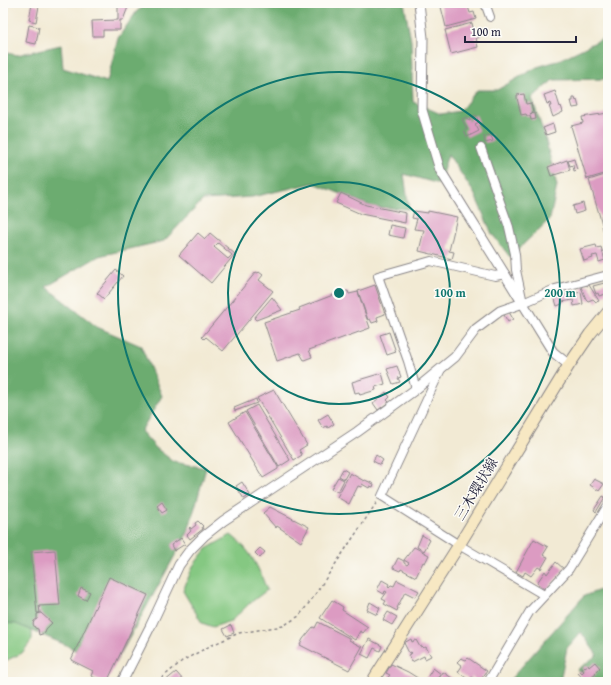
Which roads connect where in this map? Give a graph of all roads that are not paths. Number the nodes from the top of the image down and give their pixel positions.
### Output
1 (419, 3) edge
2 (486, 3) edge
3 (490, 18) dead end
4 (481, 148) dead end
5 (505, 274) junction
6 (608, 275) edge
7 (523, 304) junction
8 (608, 312) edge
9 (569, 365) junction
10 (441, 370) junction
11 (416, 389) junction
12 (608, 505) edge
13 (459, 545) junction
14 (544, 595) junction
15 (124, 681) edge
16 (372, 682) edge
17 (488, 682) edge

1 - 5 street
2 - 3 street
4 - 7 street
5 - 7 street
5 - 11 street
6 - 7 street
7 - 9 street
7 - 10 street
8 - 9 main road, 三木環状線
9 - 13 main road, 三木環状線
10 - 11 street
10 - 13 street
11 - 15 street
12 - 14 street
13 - 14 street
13 - 16 main road, 三木環状線
14 - 17 street

